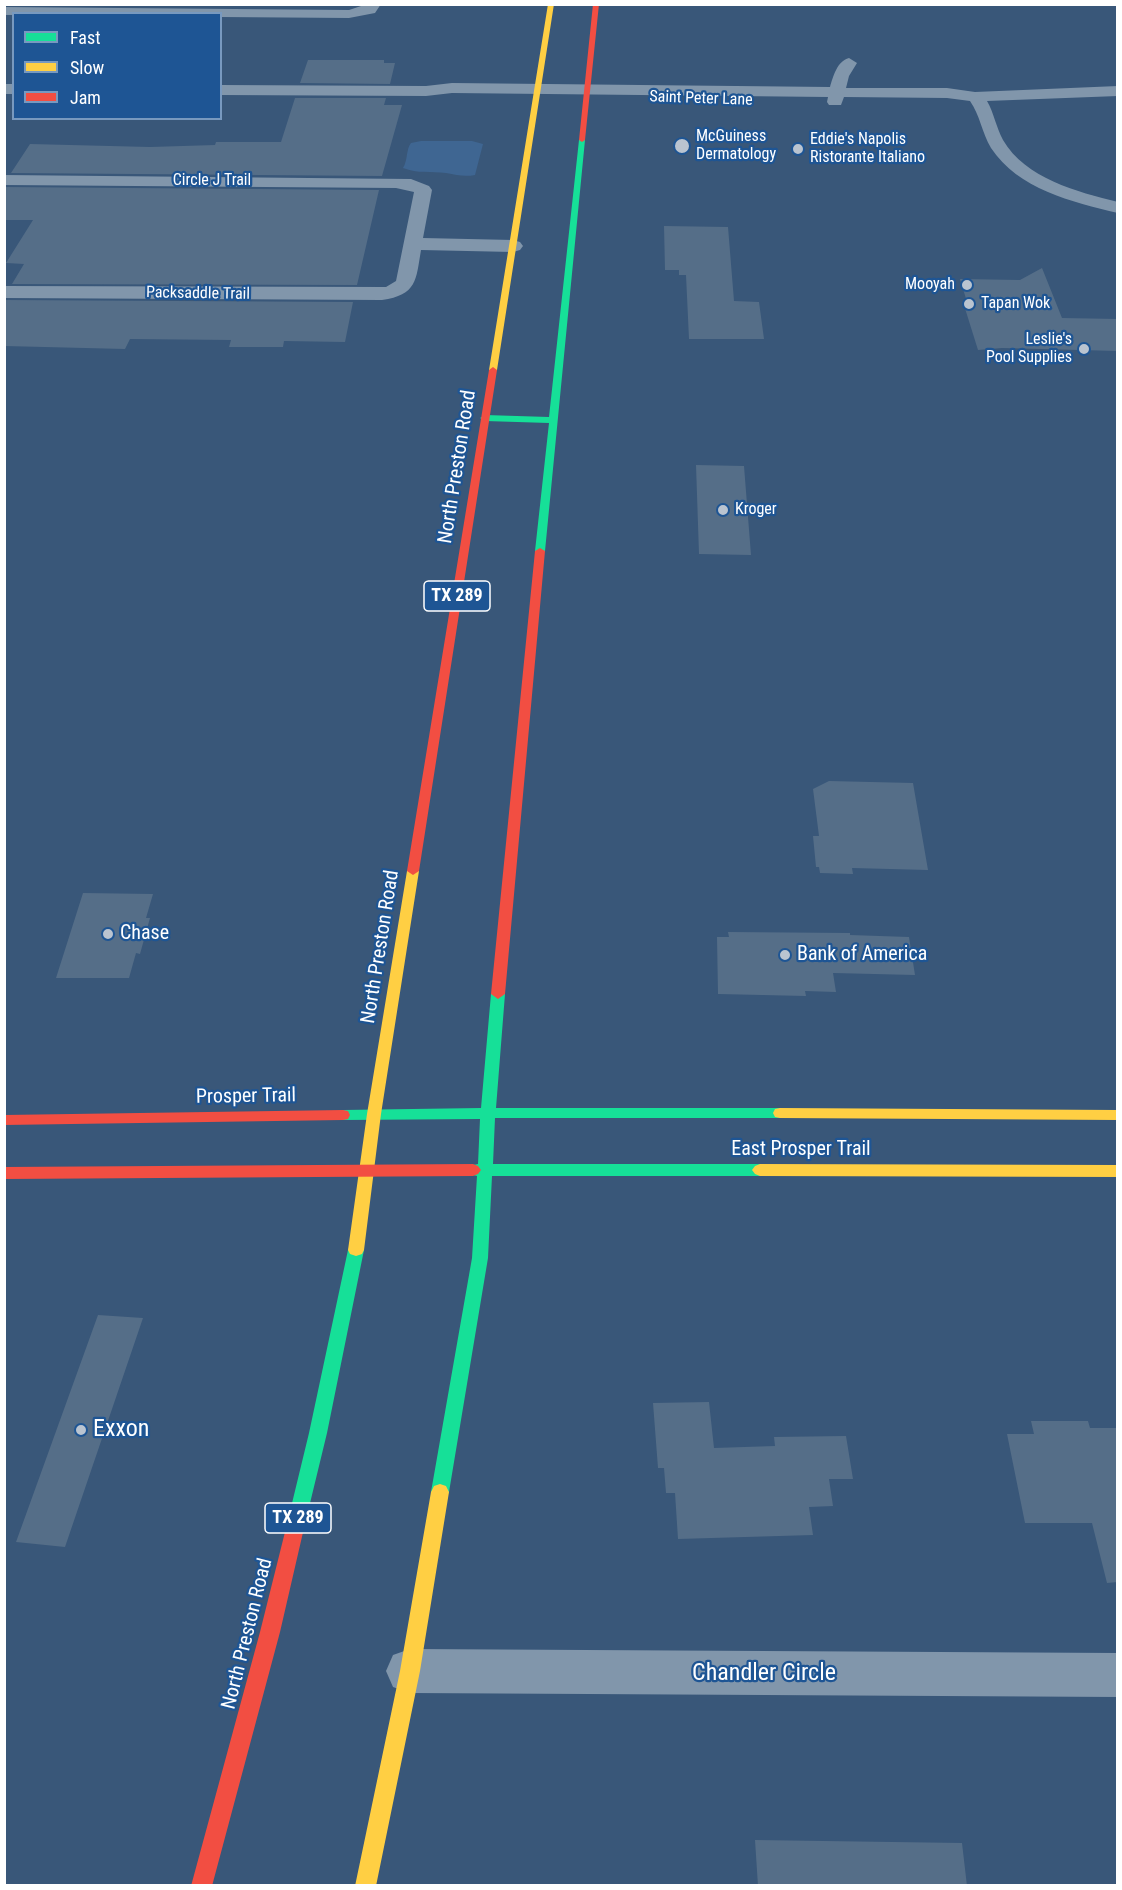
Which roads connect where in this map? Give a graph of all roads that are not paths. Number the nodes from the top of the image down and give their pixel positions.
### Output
1 (551, 4) edge
2 (596, 4) edge
3 (134, 8) edge
4 (370, 8) edge
5 (4, 11) edge
6 (849, 63) dead end
7 (222, 90) edge
8 (1118, 91) edge
9 (538, 92) junction
10 (588, 92) junction
11 (975, 97) junction
12 (836, 98) junction
13 (4, 180) edge
14 (1118, 208) edge
15 (415, 237) junction
16 (514, 238) junction
17 (4, 292) edge
18 (485, 418) junction
19 (554, 420) junction
20 (488, 1112) junction
21 (374, 1114) junction
22 (1118, 1115) edge
23 (4, 1120) edge
24 (484, 1169) junction
25 (369, 1171) junction
26 (1118, 1171) edge
27 (4, 1173) edge
28 (410, 1671) junction
29 (1118, 1675) edge
30 (201, 1886) edge
31 (365, 1886) edge

1 - 9 main road, North Preston Road / TX 289
2 - 10 main road
3 - 4 street
3 - 5 street
6 - 12 street
7 - 9 street, Saint Peter Lane
8 - 11 street, Saint Peter Lane
9 - 10 street, Saint Peter Lane
9 - 16 main road, North Preston Road / TX 289
10 - 12 street, Saint Peter Lane
10 - 19 main road
11 - 12 street, Saint Peter Lane
11 - 14 street
13 - 15 street, Circle J Trail
15 - 16 street
15 - 17 street, Packsaddle Trail
16 - 18 main road, North Preston Road / TX 289
18 - 19 main road
18 - 21 main road, North Preston Road / TX 289
19 - 20 main road
20 - 21 main road, Prosper Trail
20 - 22 main road, East Prosper Trail
20 - 24 main road
21 - 23 main road, Prosper Trail
21 - 25 main road, North Preston Road / TX 289
24 - 25 main road
24 - 26 main road, East Prosper Trail
24 - 28 main road
25 - 27 main road
25 - 30 main road, North Preston Road / TX 289
28 - 29 street, Chandler Circle
28 - 31 main road

